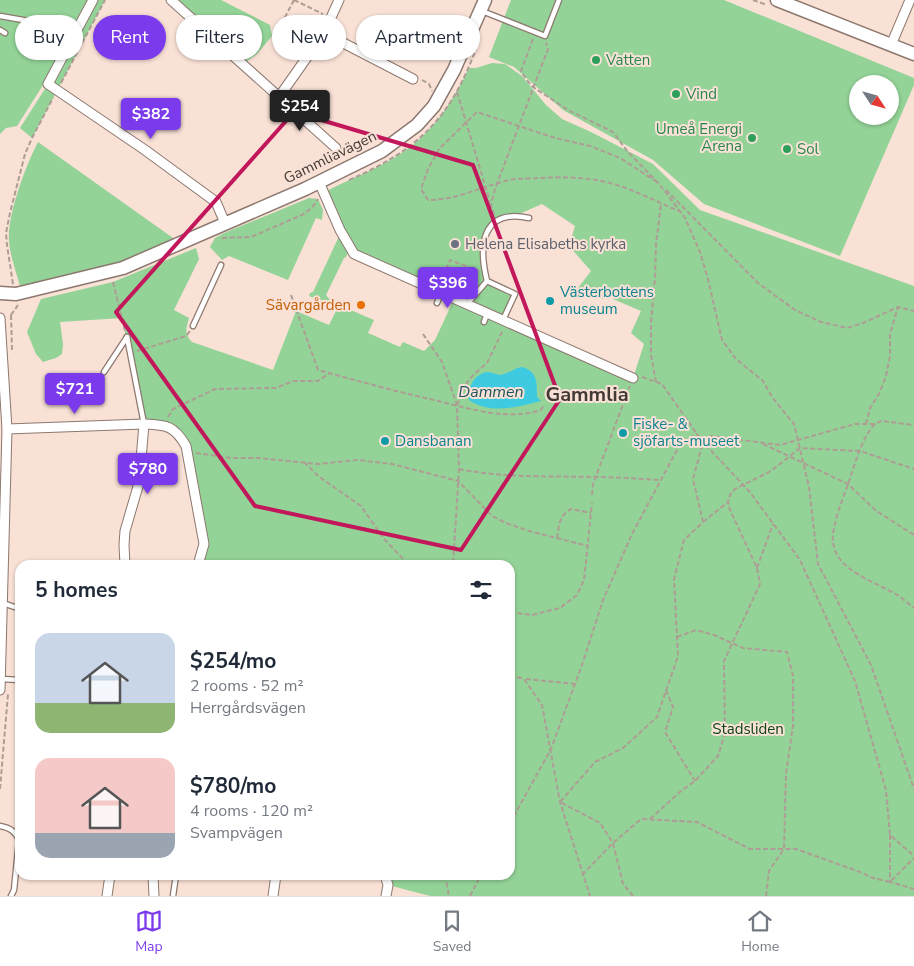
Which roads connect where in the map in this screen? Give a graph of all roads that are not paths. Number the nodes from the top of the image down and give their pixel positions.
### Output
1 (93, 0) edge
2 (171, 0) edge
3 (339, 0) edge
4 (559, 0) edge
5 (777, 0) edge
6 (910, 0) edge
7 (483, 5) edge
8 (333, 15) edge
9 (0, 16) edge
10 (15, 19) edge
11 (83, 19) edge
12 (0, 30) edge
13 (6, 33) dead end
14 (346, 44) edge
15 (891, 45) junction
16 (914, 54) edge
17 (61, 60) edge
18 (306, 60) edge
19 (413, 79) road end
20 (279, 97) junction
21 (336, 148) dead end
22 (321, 188) junction
23 (530, 218) dead end
24 (225, 223) junction
25 (221, 265) dead end
26 (487, 281) junction
27 (439, 292) junction
28 (0, 294) edge
29 (437, 302) dead end
30 (466, 305) junction
31 (3, 316) edge
32 (504, 322) junction
33 (194, 326) road end
34 (1, 348) edge
35 (104, 372) dead end
36 (633, 378) road end
37 (144, 424) junction
38 (7, 429) junction
39 (125, 560) edge
40 (199, 560) edge
41 (2, 581) edge
42 (3, 603) junction
43 (15, 607) edge
44 (1, 658) edge
45 (1, 679) edge
46 (15, 680) edge
47 (0, 690) edge
48 (0, 826) edge
49 (15, 832) edge
50 (15, 880) edge
51 (109, 880) edge
52 (153, 880) edge
53 (175, 880) edge
54 (275, 880) edge
55 (386, 880) edge
56 (11, 896) edge
57 (107, 896) edge
58 (154, 896) edge
59 (173, 896) edge
60 (273, 896) edge
61 (386, 896) edge

1 - 11 street
2 - 20 street
3 - 8 street
4 - 7 lane
5 - 15 street
6 - 15 street
7 - 22 street, Gammliavägen
9 - 10 lane
12 - 13 lane
14 - 19 street
15 - 16 street
17 - 24 street
18 - 20 street
20 - 21 street
22 - 24 street, Gammliavägen
22 - 27 street
23 - 26 lane
24 - 28 street, Gammliavägen
25 - 33 lane
26 - 30 lane
26 - 32 lane
27 - 29 lane
27 - 30 street
30 - 32 street
31 - 34 street
32 - 36 street
34 - 38 street
35 - 37 lane
37 - 38 street
37 - 39 street
37 - 40 street
38 - 41 street
41 - 42 street
42 - 43 lane
42 - 44 street
44 - 45 street
45 - 46 lane
45 - 47 street
48 - 49 lane
50 - 56 lane
51 - 57 street
52 - 58 street
53 - 59 lane
54 - 60 street
55 - 61 street

